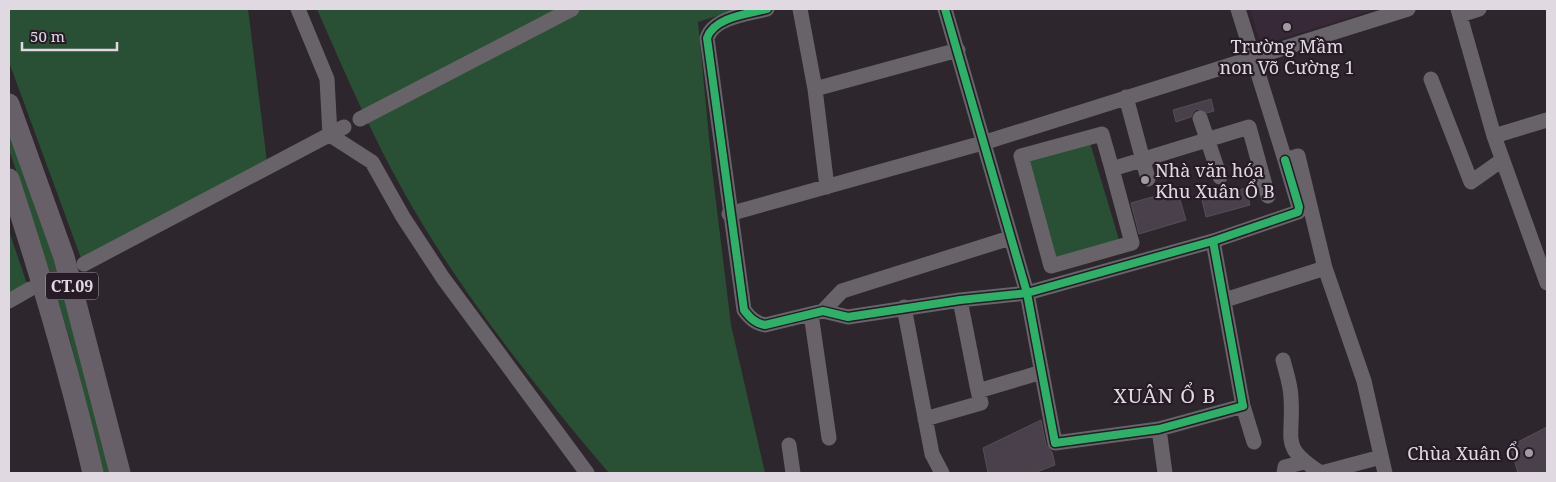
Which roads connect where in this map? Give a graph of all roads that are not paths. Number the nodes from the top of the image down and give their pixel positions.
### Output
1 (298, 9) edge
2 (572, 9) edge
3 (767, 9) edge
4 (800, 9) edge
5 (946, 9) edge
6 (1238, 9) edge
7 (1408, 9) edge
8 (1479, 9) edge
9 (1459, 12) edge
10 (958, 50) junction
11 (1255, 58) junction
12 (1431, 79) dead end
13 (815, 89) junction
14 (1126, 97) junction
15 (9, 104) edge
16 (1200, 118) dead end
17 (360, 119) dead end
18 (1547, 120) edge
19 (344, 127) dead end
20 (330, 135) junction
21 (1494, 136) junction
22 (1207, 139) junction
23 (986, 142) junction
24 (1142, 158) junction
25 (1285, 160) junction
26 (1502, 160) junction
27 (1112, 169) junction
28 (1220, 177) dead end
29 (9, 179) edge
30 (1148, 179) dead end
31 (827, 188) junction
32 (1268, 196) dead end
33 (729, 214) junction
34 (1010, 238) junction
35 (1213, 240) junction
36 (84, 264) tunnel mouth
37 (1325, 268) junction
38 (1547, 283) edge
39 (30, 289) tunnel mouth
40 (1027, 293) junction
41 (9, 300) edge
42 (960, 300) junction
43 (1225, 300) junction
44 (904, 307) junction
45 (817, 312) junction
46 (1283, 360) dead end
47 (1042, 372) junction
48 (978, 391) junction
49 (1243, 406) junction
50 (925, 419) junction
51 (1159, 429) junction
52 (829, 438) dead end
53 (1254, 442) dead end
54 (789, 445) dead end
55 (1381, 457) junction
56 (1304, 462) junction
57 (93, 473) edge
58 (120, 473) edge
59 (587, 473) edge
60 (793, 473) edge
61 (942, 473) edge
62 (1165, 473) edge
63 (1284, 473) edge
64 (1385, 473) edge

1 - 20 street
2 - 17 street
3 - 33 street
4 - 13 street
5 - 10 street
6 - 11 street
7 - 11 street
8 - 9 street
9 - 21 street
10 - 13 street
10 - 23 street
11 - 14 street
11 - 25 street
12 - 26 street
13 - 31 street
14 - 23 street
14 - 24 street
15 - 58 highway, CT.09
16 - 22 street
18 - 21 street
19 - 20 street
20 - 36 street
20 - 59 street
21 - 26 street
22 - 24 street
22 - 28 street
22 - 32 street
23 - 31 street
23 - 34 street
24 - 27 street
24 - 30 street
25 - 35 street
25 - 37 street
26 - 38 street
27 - 27 street
29 - 57 highway, CT.09
31 - 33 street
33 - 45 street
34 - 40 street
34 - 45 street
35 - 40 street
35 - 43 street
37 - 43 street
37 - 55 street
39 - 41 street
40 - 42 street
40 - 47 street
42 - 44 street
42 - 48 street
43 - 49 street
44 - 45 street
44 - 50 street
45 - 52 street
46 - 56 street
47 - 48 street
47 - 51 street
48 - 50 street
49 - 51 street
49 - 53 street
50 - 61 street
51 - 62 street
54 - 60 street
55 - 56 street
55 - 64 street
56 - 63 street

